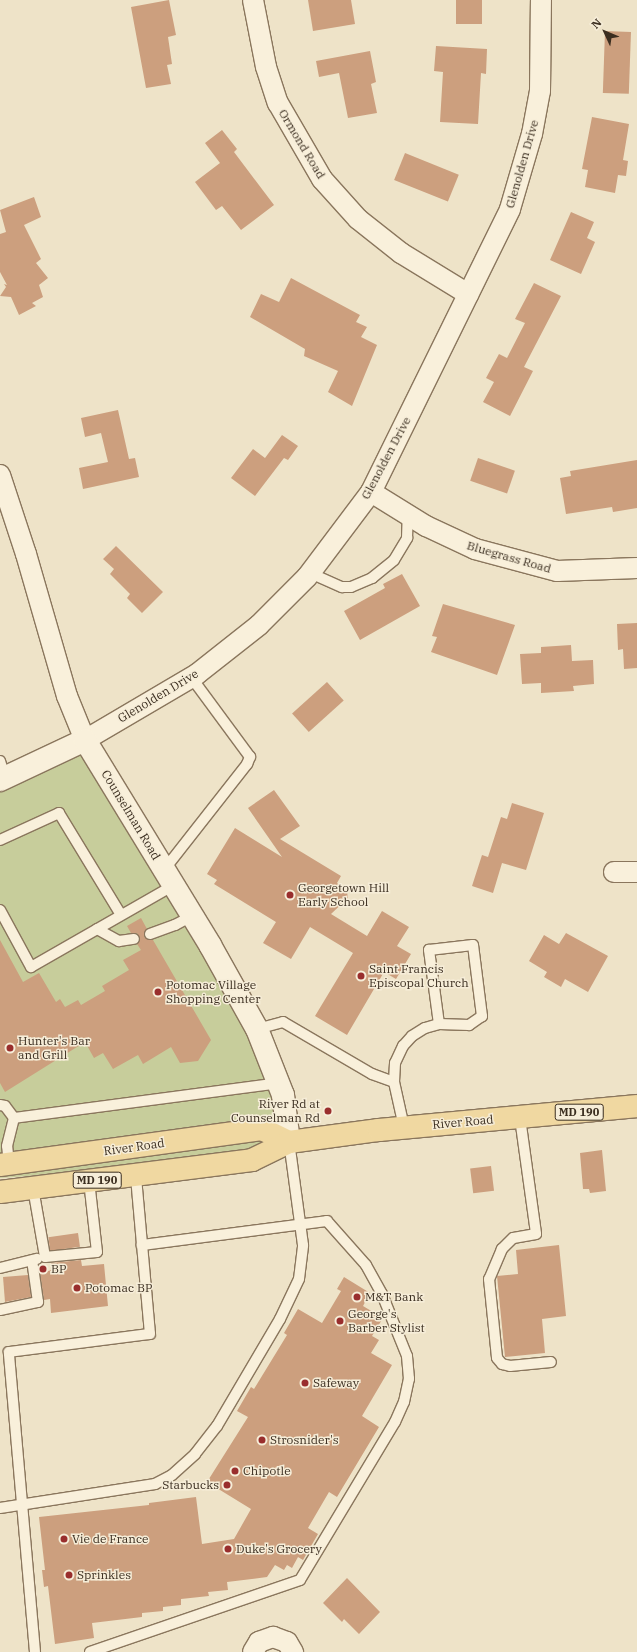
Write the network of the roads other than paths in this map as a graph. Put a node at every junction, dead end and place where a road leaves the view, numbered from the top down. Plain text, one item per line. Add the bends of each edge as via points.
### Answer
1 (253, 0) edge
2 (541, 0) edge
3 (468, 294) junction
4 (0, 475) edge
5 (371, 492) junction
6 (408, 515) junction
7 (637, 568) edge
8 (310, 573) junction
9 (191, 677) junction
10 (85, 740) junction
11 (2, 773) edge
12 (0, 840) edge
13 (614, 872) dead end
14 (637, 872) edge
15 (169, 878) junction
16 (0, 910) edge
17 (121, 915) junction
18 (192, 916) junction
19 (97, 929) junction
20 (150, 934) dead end
21 (134, 939) dead end
22 (439, 1024) junction
23 (257, 1029) junction
24 (394, 1082) junction
25 (279, 1083) junction
26 (0, 1105) edge
27 (637, 1106) edge
28 (14, 1118) junction
29 (520, 1118) junction
30 (404, 1127) junction
31 (289, 1142) junction
32 (5, 1165) edge
33 (136, 1176) junction
34 (90, 1181) junction
35 (33, 1188) junction
36 (0, 1192) edge
37 (300, 1226) junction
38 (142, 1245) junction
39 (45, 1257) junction
40 (32, 1260) junction
41 (0, 1268) edge
42 (0, 1310) edge
43 (552, 1362) dead end
44 (23, 1503) junction
45 (0, 1508) edge
46 (35, 1652) edge
47 (90, 1652) edge
48 (253, 1652) edge
49 (294, 1652) edge

1 - 3 street, Ormond Road via 266,67 278,103 322,179 358,219 394,248
2 - 3 street, Glenolden Drive via 540,91 532,134 510,209
3 - 5 street, Glenolden Drive
4 - 10 street, Counselman Road via 67,696
5 - 6 street, Bluegrass Road
5 - 8 street, Glenolden Drive
6 - 7 street, Bluegrass Road via 475,549 557,571
6 - 8 lane via 407,538 394,560 372,578 351,587 342,587
8 - 9 street, Glenolden Drive via 259,625
9 - 10 street, Glenolden Drive
9 - 15 lane via 250,757 248,764
10 - 11 street, Glenolden Drive
10 - 15 street, Counselman Road
12 - 17 lane via 59,813
13 - 14 street
15 - 17 lane
15 - 18 street, Counselman Road
16 - 19 lane via 31,967
17 - 19 lane
18 - 20 lane
18 - 23 street, Counselman Road
19 - 21 lane via 119,941
22 - 22 lane via 469,1025 482,1016 474,945 429,950
22 - 24 lane via 425,1028 402,1046 395,1063
23 - 24 lane via 283,1022 372,1074
23 - 25 street, Counselman Road
24 - 30 lane
25 - 28 lane
25 - 31 street, Counselman Road
26 - 28 lane via 5,1106
27 - 29 main road, River Road / MD 190
28 - 32 lane
29 - 30 main road, River Road / MD 190
29 - 43 lane via 536,1234 513,1238 502,1250 489,1279 497,1358 502,1364 510,1366
30 - 31 main road, River Road / MD 190
31 - 32 main road, River Road / MD 190 via 262,1129
31 - 33 main road, River Road / MD 190 via 252,1160
31 - 37 lane
33 - 34 main road, River Road / MD 190
33 - 38 lane
34 - 35 main road, River Road / MD 190
34 - 39 lane via 96,1252
35 - 36 main road, River Road / MD 190
35 - 39 lane
37 - 38 lane
37 - 44 lane via 303,1261 292,1296 217,1426 195,1454 172,1475 155,1484
37 - 47 lane via 327,1221 366,1265 382,1294 407,1356 409,1378 404,1402 395,1422 300,1580
38 - 44 lane via 150,1334 9,1352
39 - 40 lane
40 - 41 lane
40 - 42 lane via 38,1302
44 - 45 lane
44 - 46 lane
48 - 49 street via 259,1642 273,1637 287,1642

